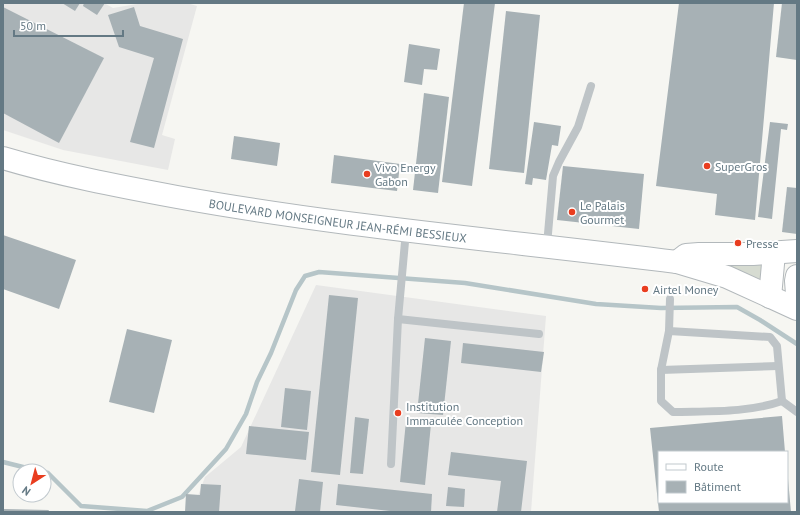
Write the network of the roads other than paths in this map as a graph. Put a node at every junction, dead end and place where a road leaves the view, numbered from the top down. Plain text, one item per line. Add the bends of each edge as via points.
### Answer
1 (591, 86) dead end
2 (3, 158) edge
3 (406, 231) junction
4 (547, 246) junction
5 (797, 251) edge
6 (774, 253) junction
7 (677, 262) junction
8 (797, 276) edge
9 (797, 294) edge
10 (770, 297) junction
11 (670, 299) dead end
12 (797, 309) edge
13 (398, 319) junction
14 (669, 331) junction
15 (539, 334) dead end
16 (778, 366) junction
17 (662, 370) junction
18 (782, 401) junction
19 (797, 412) edge
20 (391, 464) dead end

1 - 4 lane via 578,127 554,176
2 - 3 main road, BOULEVARD MONSEIGNEUR JEAN-RÉMI BESSIEUX via 72,177 214,204
3 - 4 main road, BOULEVARD MONSEIGNEUR JEAN-RÉMI BESSIEUX
3 - 13 lane
4 - 7 main road, BOULEVARD MONSEIGNEUR JEAN-RÉMI BESSIEUX
5 - 6 main road
6 - 7 main road via 686,255
6 - 10 main road
7 - 10 main road, BOULEVARD MONSEIGNEUR JEAN-RÉMI BESSIEUX via 721,275
8 - 9 main road
10 - 12 main road, BOULEVARD MONSEIGNEUR JEAN-RÉMI BESSIEUX
11 - 14 lane
13 - 15 lane
13 - 20 lane
14 - 16 lane via 770,337 777,346
14 - 17 lane
16 - 17 lane
16 - 18 lane
17 - 18 lane via 661,401 673,412 734,410
18 - 19 lane

